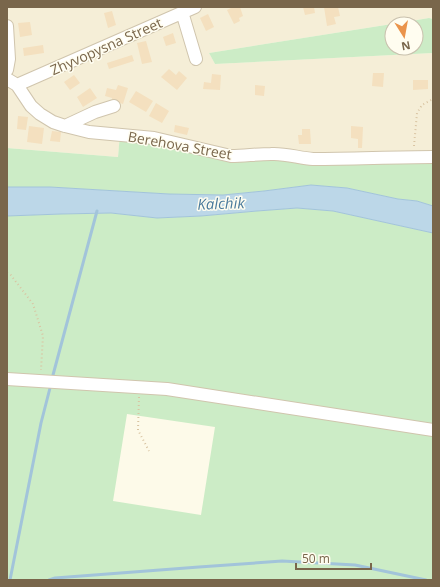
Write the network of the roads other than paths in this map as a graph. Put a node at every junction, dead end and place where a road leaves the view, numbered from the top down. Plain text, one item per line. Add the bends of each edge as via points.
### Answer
1 (195, 7) edge
2 (182, 12) junction
3 (7, 26) edge
4 (196, 59) dead end
5 (7, 70) edge
6 (12, 82) edge
7 (114, 106) dead end
8 (65, 126) junction
9 (433, 157) edge
10 (7, 379) edge
11 (433, 430) edge

1 - 2 street, Zhyvopysna Street
2 - 4 street
2 - 6 street, Zhyvopysna Street
3 - 5 street
6 - 8 street, Berehova Street via 40,114
7 - 8 street
8 - 9 street, Berehova Street via 89,132 154,138 231,156 281,154 324,159
10 - 11 street via 167,389

